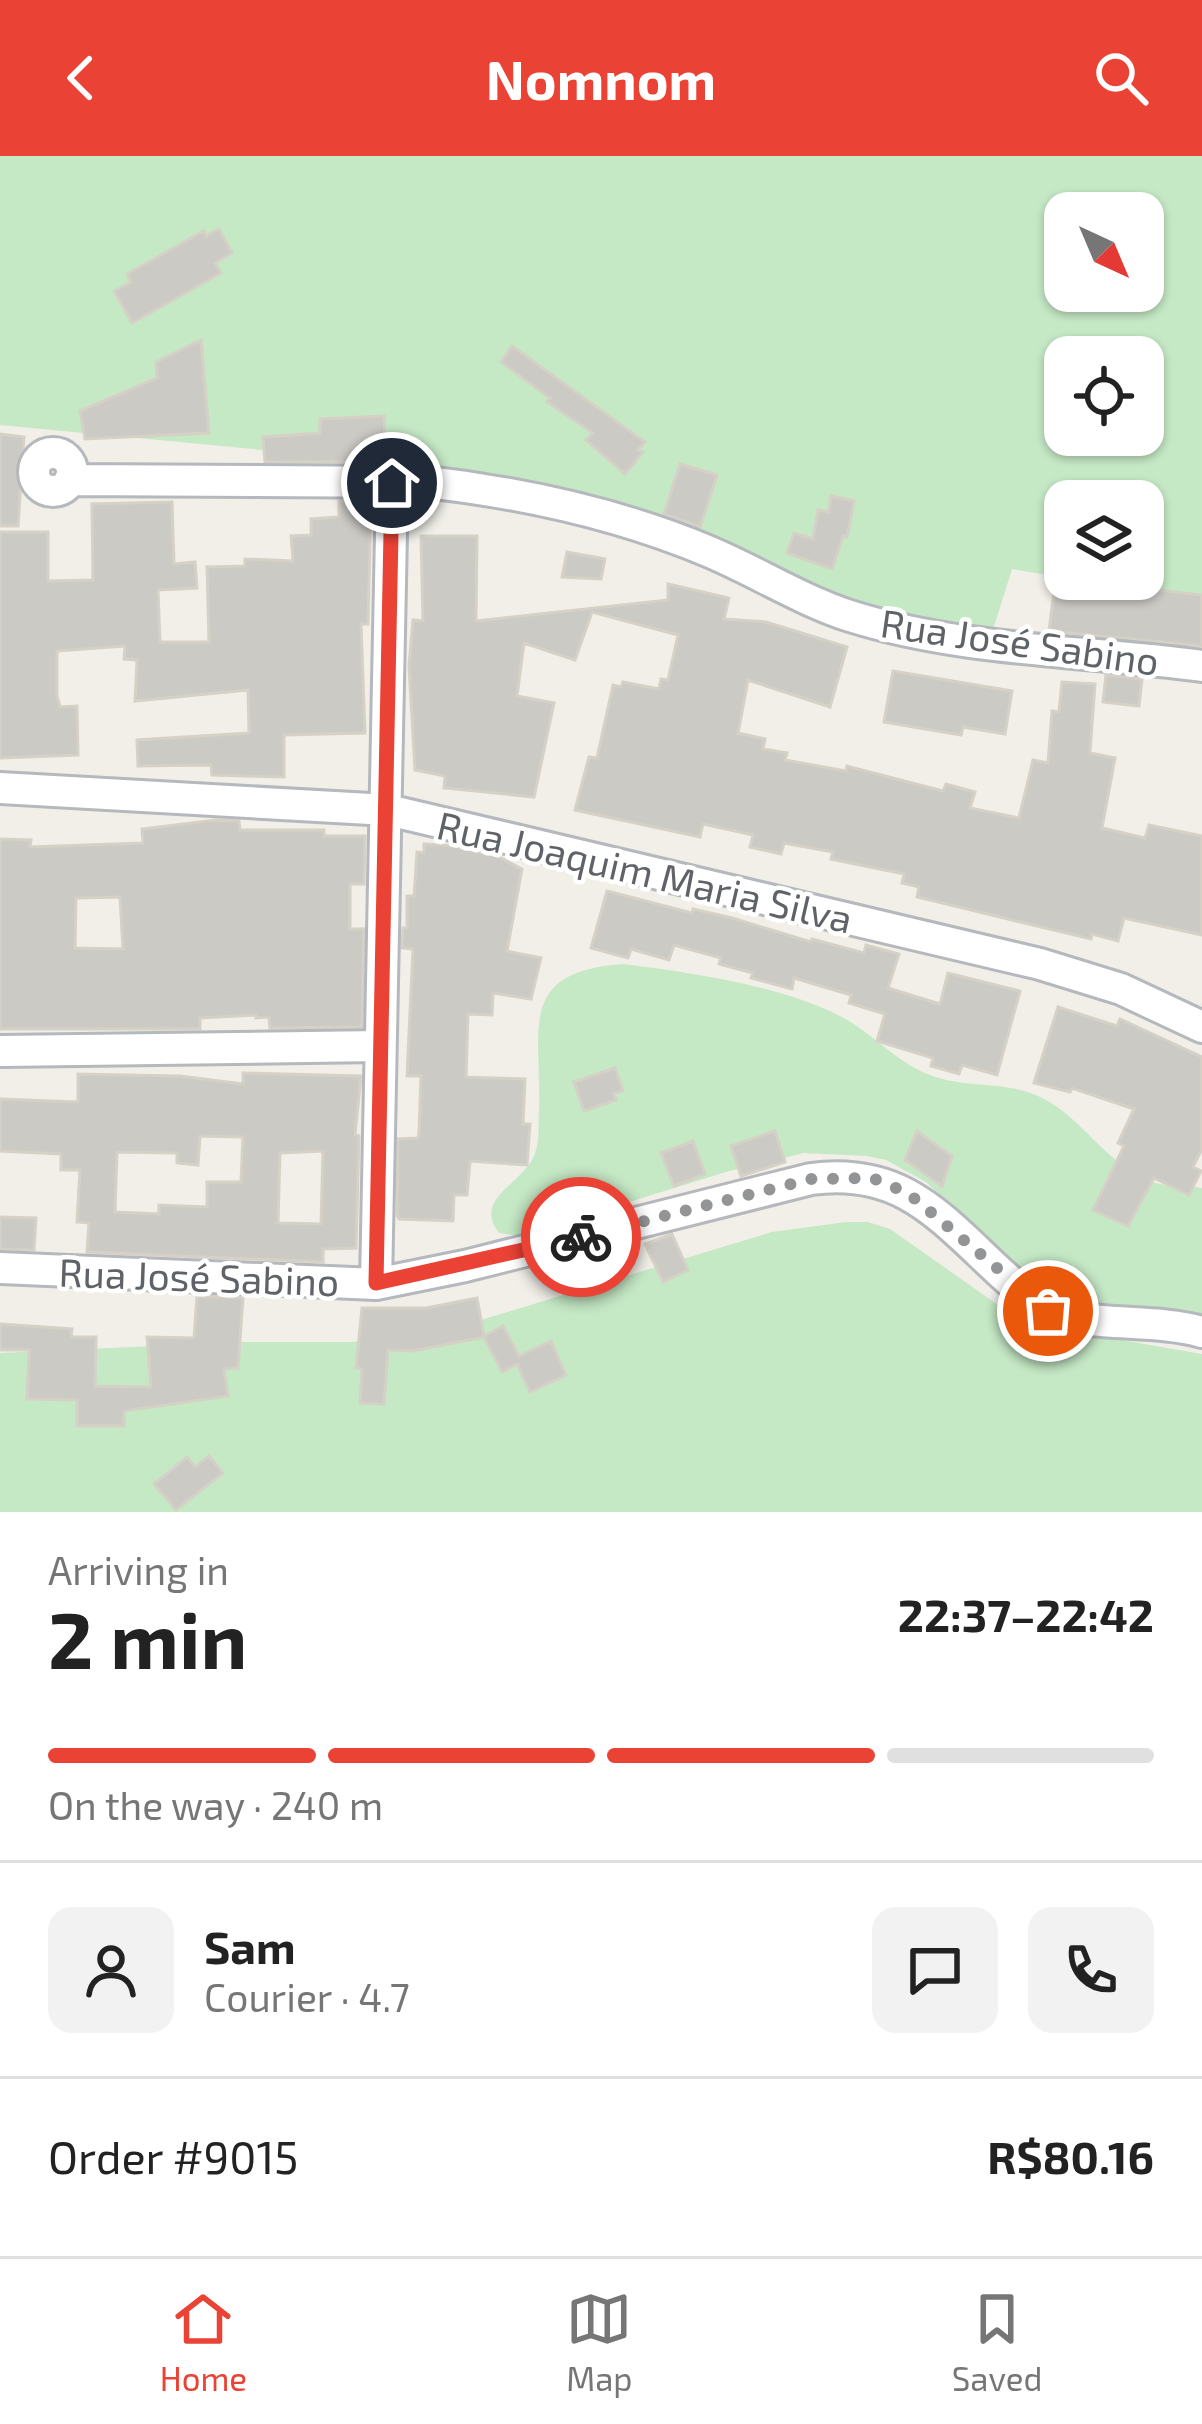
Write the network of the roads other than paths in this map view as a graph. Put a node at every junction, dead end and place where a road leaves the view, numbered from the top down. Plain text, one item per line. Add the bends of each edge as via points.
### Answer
1 (70, 480) dead end
2 (392, 483) junction
3 (1202, 666) edge
4 (0, 788) edge
5 (388, 810) junction
6 (1202, 1027) edge
7 (380, 1046) junction
8 (0, 1051) edge
9 (0, 1268) edge
10 (376, 1283) junction
11 (1202, 1332) edge

1 - 2 street, Rua José Sabino
2 - 3 street, Rua José Sabino via 464,487 615,519 850,616 919,633
2 - 5 street
4 - 5 street, Rua Joaquim Maria Silva
5 - 6 street, Rua Joaquim Maria Silva via 1040,964 1121,989
5 - 7 street
7 - 8 street
7 - 10 street
9 - 10 street, Rua José Sabino
10 - 11 street, Rua José Sabino via 811,1179 854,1176 908,1193 1048,1311

